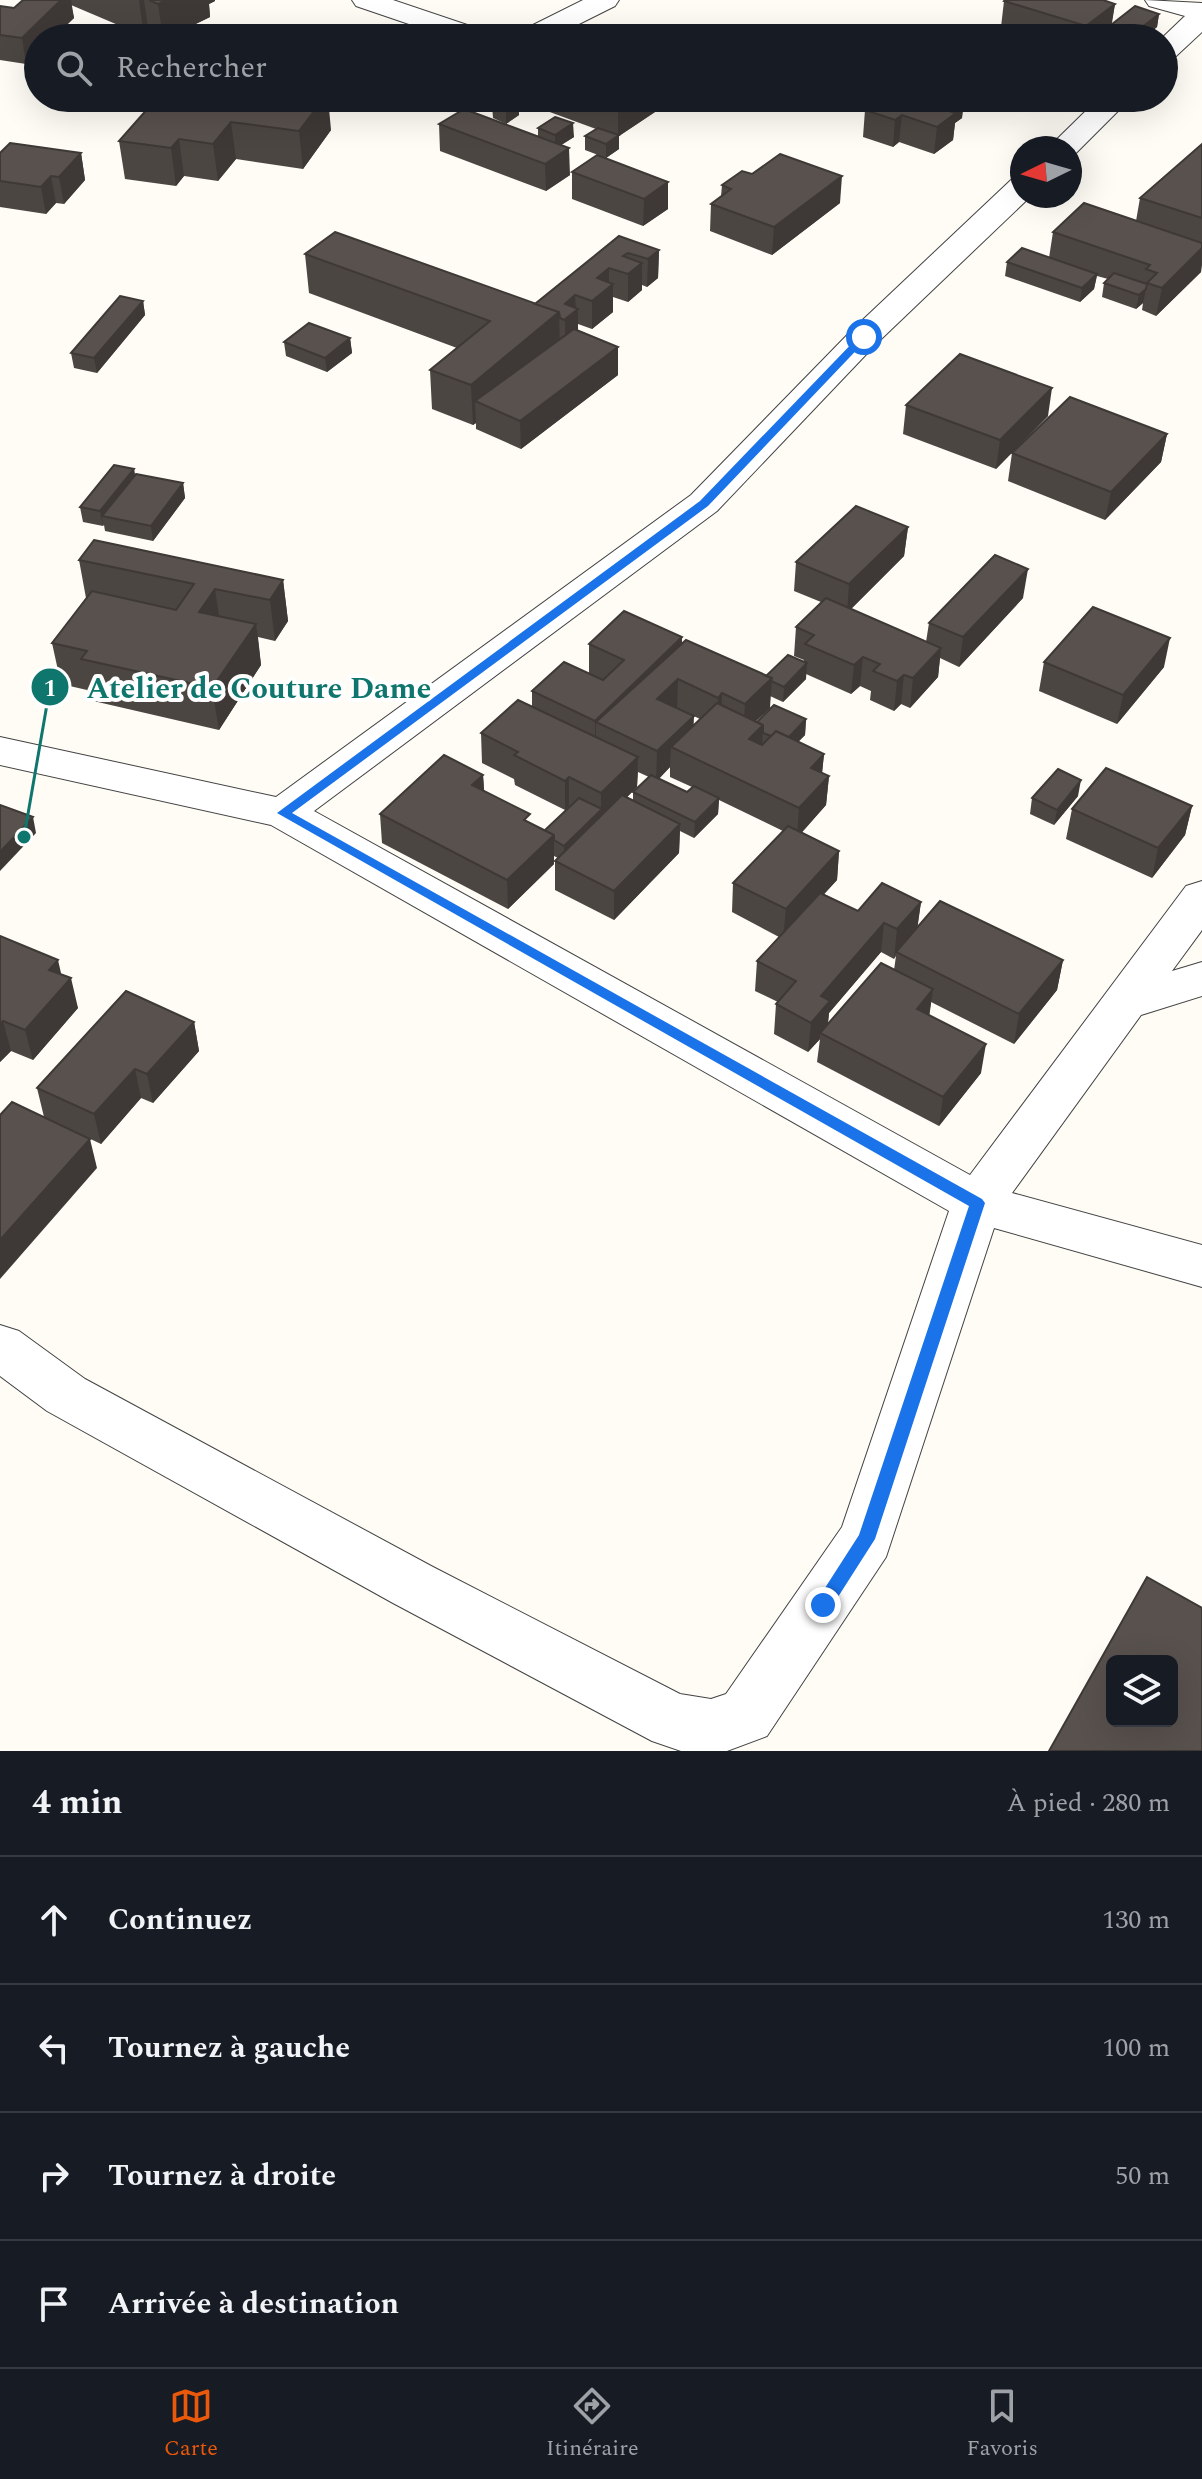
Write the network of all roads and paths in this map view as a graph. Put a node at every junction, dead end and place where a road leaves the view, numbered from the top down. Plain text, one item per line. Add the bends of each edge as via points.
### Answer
1 (366, 0) edge
2 (605, 0) edge
3 (1159, 0) edge
4 (1202, 14) edge
5 (437, 24) edge
6 (557, 24) edge
7 (1178, 38) edge
8 (1101, 112) edge
9 (1076, 136) edge
10 (1010, 198) edge
11 (0, 751) edge
12 (283, 813) junction
13 (1202, 897) edge
14 (1202, 979) edge
15 (1120, 1004) junction
16 (977, 1203) junction
17 (1202, 1266) edge
18 (0, 1347) edge

1 - 5 street
2 - 6 street
3 - 4 street
4 - 7 street
8 - 9 street
10 - 12 street via 864,337 704,503
11 - 12 street
12 - 16 street
13 - 15 street
14 - 15 street
15 - 16 street
16 - 17 street
16 - 18 street via 866,1539 746,1716 711,1728 673,1721 413,1585 66,1395

